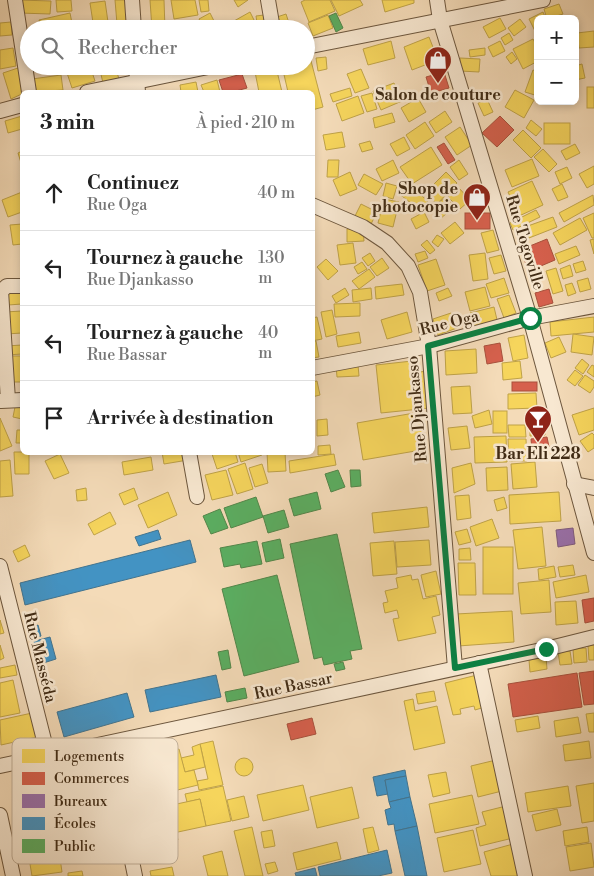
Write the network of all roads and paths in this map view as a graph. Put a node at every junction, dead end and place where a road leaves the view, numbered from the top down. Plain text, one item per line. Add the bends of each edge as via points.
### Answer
1 (15, 0) edge
2 (132, 0) edge
3 (268, 0) edge
4 (437, 0) edge
5 (544, 0) edge
6 (133, 20) edge
7 (271, 20) edge
8 (440, 20) junction
9 (20, 33) edge
10 (315, 44) edge
11 (26, 75) edge
12 (137, 75) edge
13 (182, 75) edge
14 (138, 88) edge
15 (29, 90) edge
16 (112, 90) edge
17 (20, 106) edge
18 (0, 111) edge
19 (315, 205) edge
20 (20, 286) edge
21 (594, 306) edge
22 (530, 318) junction
23 (428, 346) junction
24 (315, 367) edge
25 (10, 401) edge
26 (190, 455) edge
27 (574, 484) junction
28 (594, 488) edge
29 (197, 498) dead end
30 (594, 553) edge
31 (0, 566) edge
32 (594, 637) edge
33 (479, 663) junction
34 (455, 668) junction
35 (43, 738) edge
36 (131, 738) edge
37 (0, 815) edge
38 (13, 876) edge
39 (525, 876) edge

1 - 9 street
2 - 6 street
3 - 7 street
4 - 8 street, Rue Togoville
5 - 8 street
8 - 10 street
8 - 22 street, Rue Togoville
11 - 15 street
12 - 14 street
13 - 14 street
14 - 16 street
17 - 18 street
19 - 23 street, Rue Djankasso via 363,227 386,243 408,266 420,292
20 - 25 street via 7,286 0,291
21 - 22 street, Rue Oga
22 - 23 street, Rue Oga
22 - 27 street, Rue Togoville
23 - 24 street, Rue Oga
23 - 34 street, Rue Djankasso
26 - 29 street
27 - 28 street
27 - 30 street, Rue Togoville
31 - 35 street, Rue Masséda
32 - 33 street, Rue Bassar
33 - 34 street, Rue Bassar
33 - 39 street
34 - 36 street, Rue Bassar
37 - 38 street

